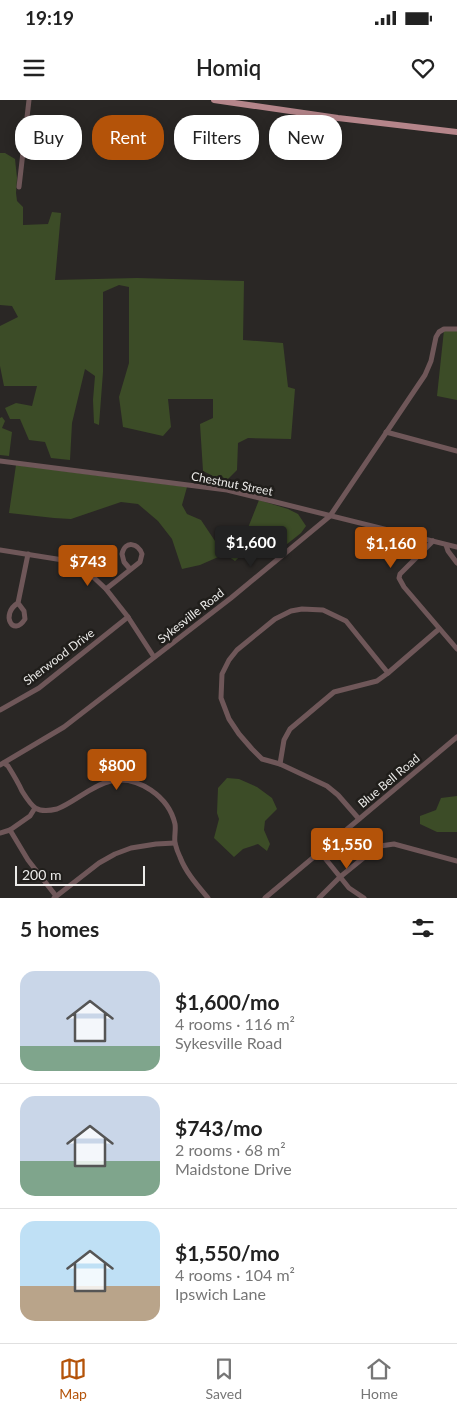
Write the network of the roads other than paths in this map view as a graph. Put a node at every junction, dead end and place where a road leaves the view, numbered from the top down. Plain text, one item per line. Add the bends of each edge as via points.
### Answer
1 (29, 100) edge
2 (214, 100) edge
3 (457, 132) edge
4 (19, 187) dead end
5 (457, 329) edge
6 (386, 432) junction
7 (457, 451) edge
8 (0, 461) edge
9 (330, 516) junction
10 (433, 541) junction
11 (446, 544) junction
12 (457, 547) edge
13 (0, 550) edge
14 (28, 554) junction
15 (457, 563) edge
16 (130, 569) junction
17 (106, 590) junction
18 (18, 604) junction
19 (128, 617) junction
20 (438, 629) junction
21 (457, 650) edge
22 (154, 657) junction
23 (388, 673) junction
24 (0, 710) edge
25 (457, 737) edge
26 (2, 764) edge
27 (280, 764) junction
28 (35, 808) junction
29 (359, 819) junction
30 (10, 830) junction
31 (0, 833) edge
32 (175, 843) junction
33 (320, 852) junction
34 (457, 861) edge
35 (340, 877) junction
36 (55, 897) edge
37 (208, 898) edge
38 (265, 898) edge
39 (319, 898) edge
40 (364, 898) edge

1 - 4 street
2 - 3 main road
5 - 6 street, Sykesville Road via 444,330 436,336 425,375
6 - 7 street
6 - 9 street, Sykesville Road
8 - 9 street, Chestnut Street via 217,489
9 - 10 street, Chestnut Street
9 - 22 street, Sykesville Road
10 - 11 street, Chestnut Street
10 - 20 street via 399,578
11 - 12 street, Chestnut Street
11 - 15 street
13 - 14 street
14 - 17 street via 63,560 89,573
14 - 18 street
16 - 16 street via 140,562 142,554 134,545 125,547 122,554
16 - 17 street
17 - 19 street
18 - 18 street via 10,606 4,613 5,622 13,627 25,619
19 - 22 street
19 - 24 street, Sherwood Drive via 38,688
20 - 21 street
20 - 23 street
22 - 26 street, Sykesville Road via 64,727
23 - 27 street via 377,681 334,692 290,729 284,740
23 - 27 street via 346,622 323,610 291,611 275,619 237,650 222,674 221,698 239,734 262,759
25 - 29 street, Blue Bell Road
26 - 28 street via 8,766
27 - 29 street via 327,786
28 - 30 street via 30,816
28 - 32 street via 57,809 101,785 112,781 128,782 147,787 164,802 175,824
29 - 33 street, Blue Bell Road
30 - 31 street
30 - 36 street
32 - 36 street via 131,848 115,854 98,863
32 - 37 street via 185,868
33 - 35 street
33 - 38 street, Blue Bell Road
34 - 35 street via 394,844 384,845
35 - 39 street
35 - 40 street

